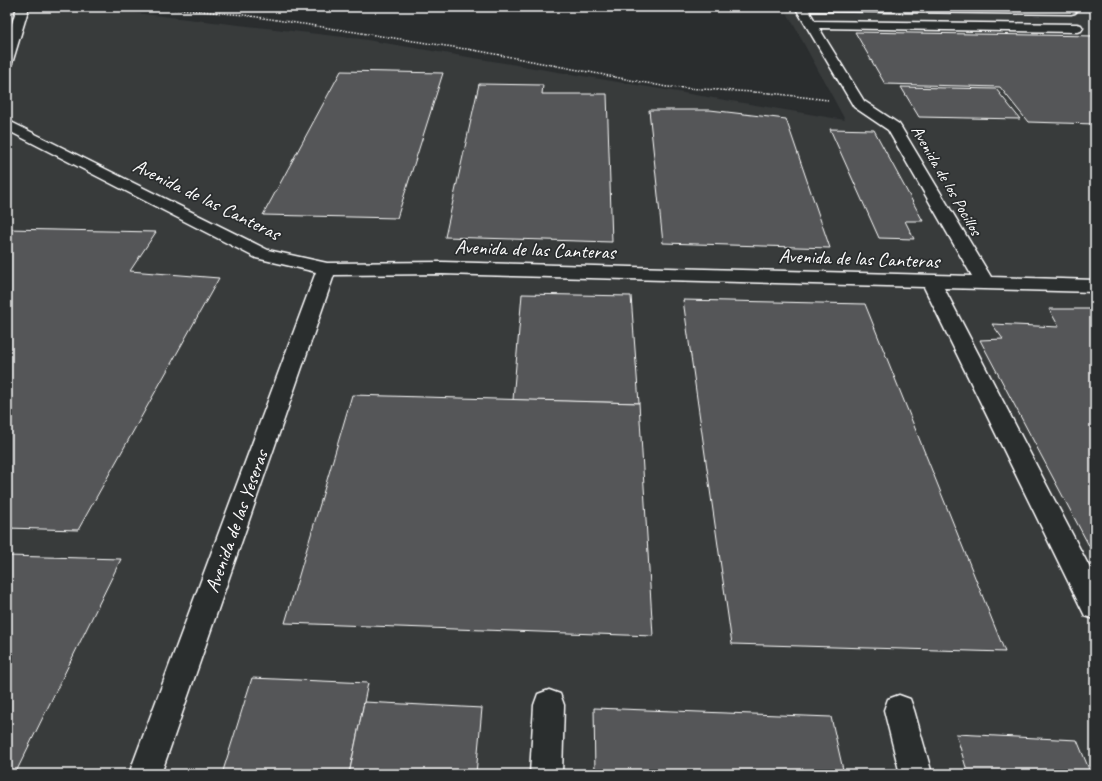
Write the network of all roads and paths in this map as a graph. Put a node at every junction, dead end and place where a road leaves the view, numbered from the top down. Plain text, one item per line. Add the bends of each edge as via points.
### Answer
1 (23, 7) edge
2 (156, 7) edge
3 (801, 7) edge
4 (1071, 11) dead end
5 (811, 24) junction
6 (1077, 28) dead end
7 (7, 60) edge
8 (859, 104) junction
9 (7, 124) edge
10 (327, 269) junction
11 (931, 282) junction
12 (985, 284) junction
13 (1095, 286) edge
14 (1095, 606) edge
15 (549, 705) dead end
16 (899, 710) dead end
17 (145, 774) edge
18 (546, 774) edge
19 (916, 774) edge

1 - 7 street
2 - 8 path via 244,15 480,51 667,87 770,93
3 - 4 street
3 - 5 street, Avenida de los Pocillos
5 - 6 street
5 - 8 street, Avenida de los Pocillos
8 - 12 street, Avenida de los Pocillos via 894,127
9 - 10 street, Avenida de las Canteras via 262,254
10 - 11 street, Avenida de las Canteras via 442,268
10 - 17 street, Avenida de las Yeseras
11 - 12 street, Avenida de las Canteras
11 - 14 street
12 - 13 street, Avenida de las Canteras
15 - 18 street
16 - 19 street

